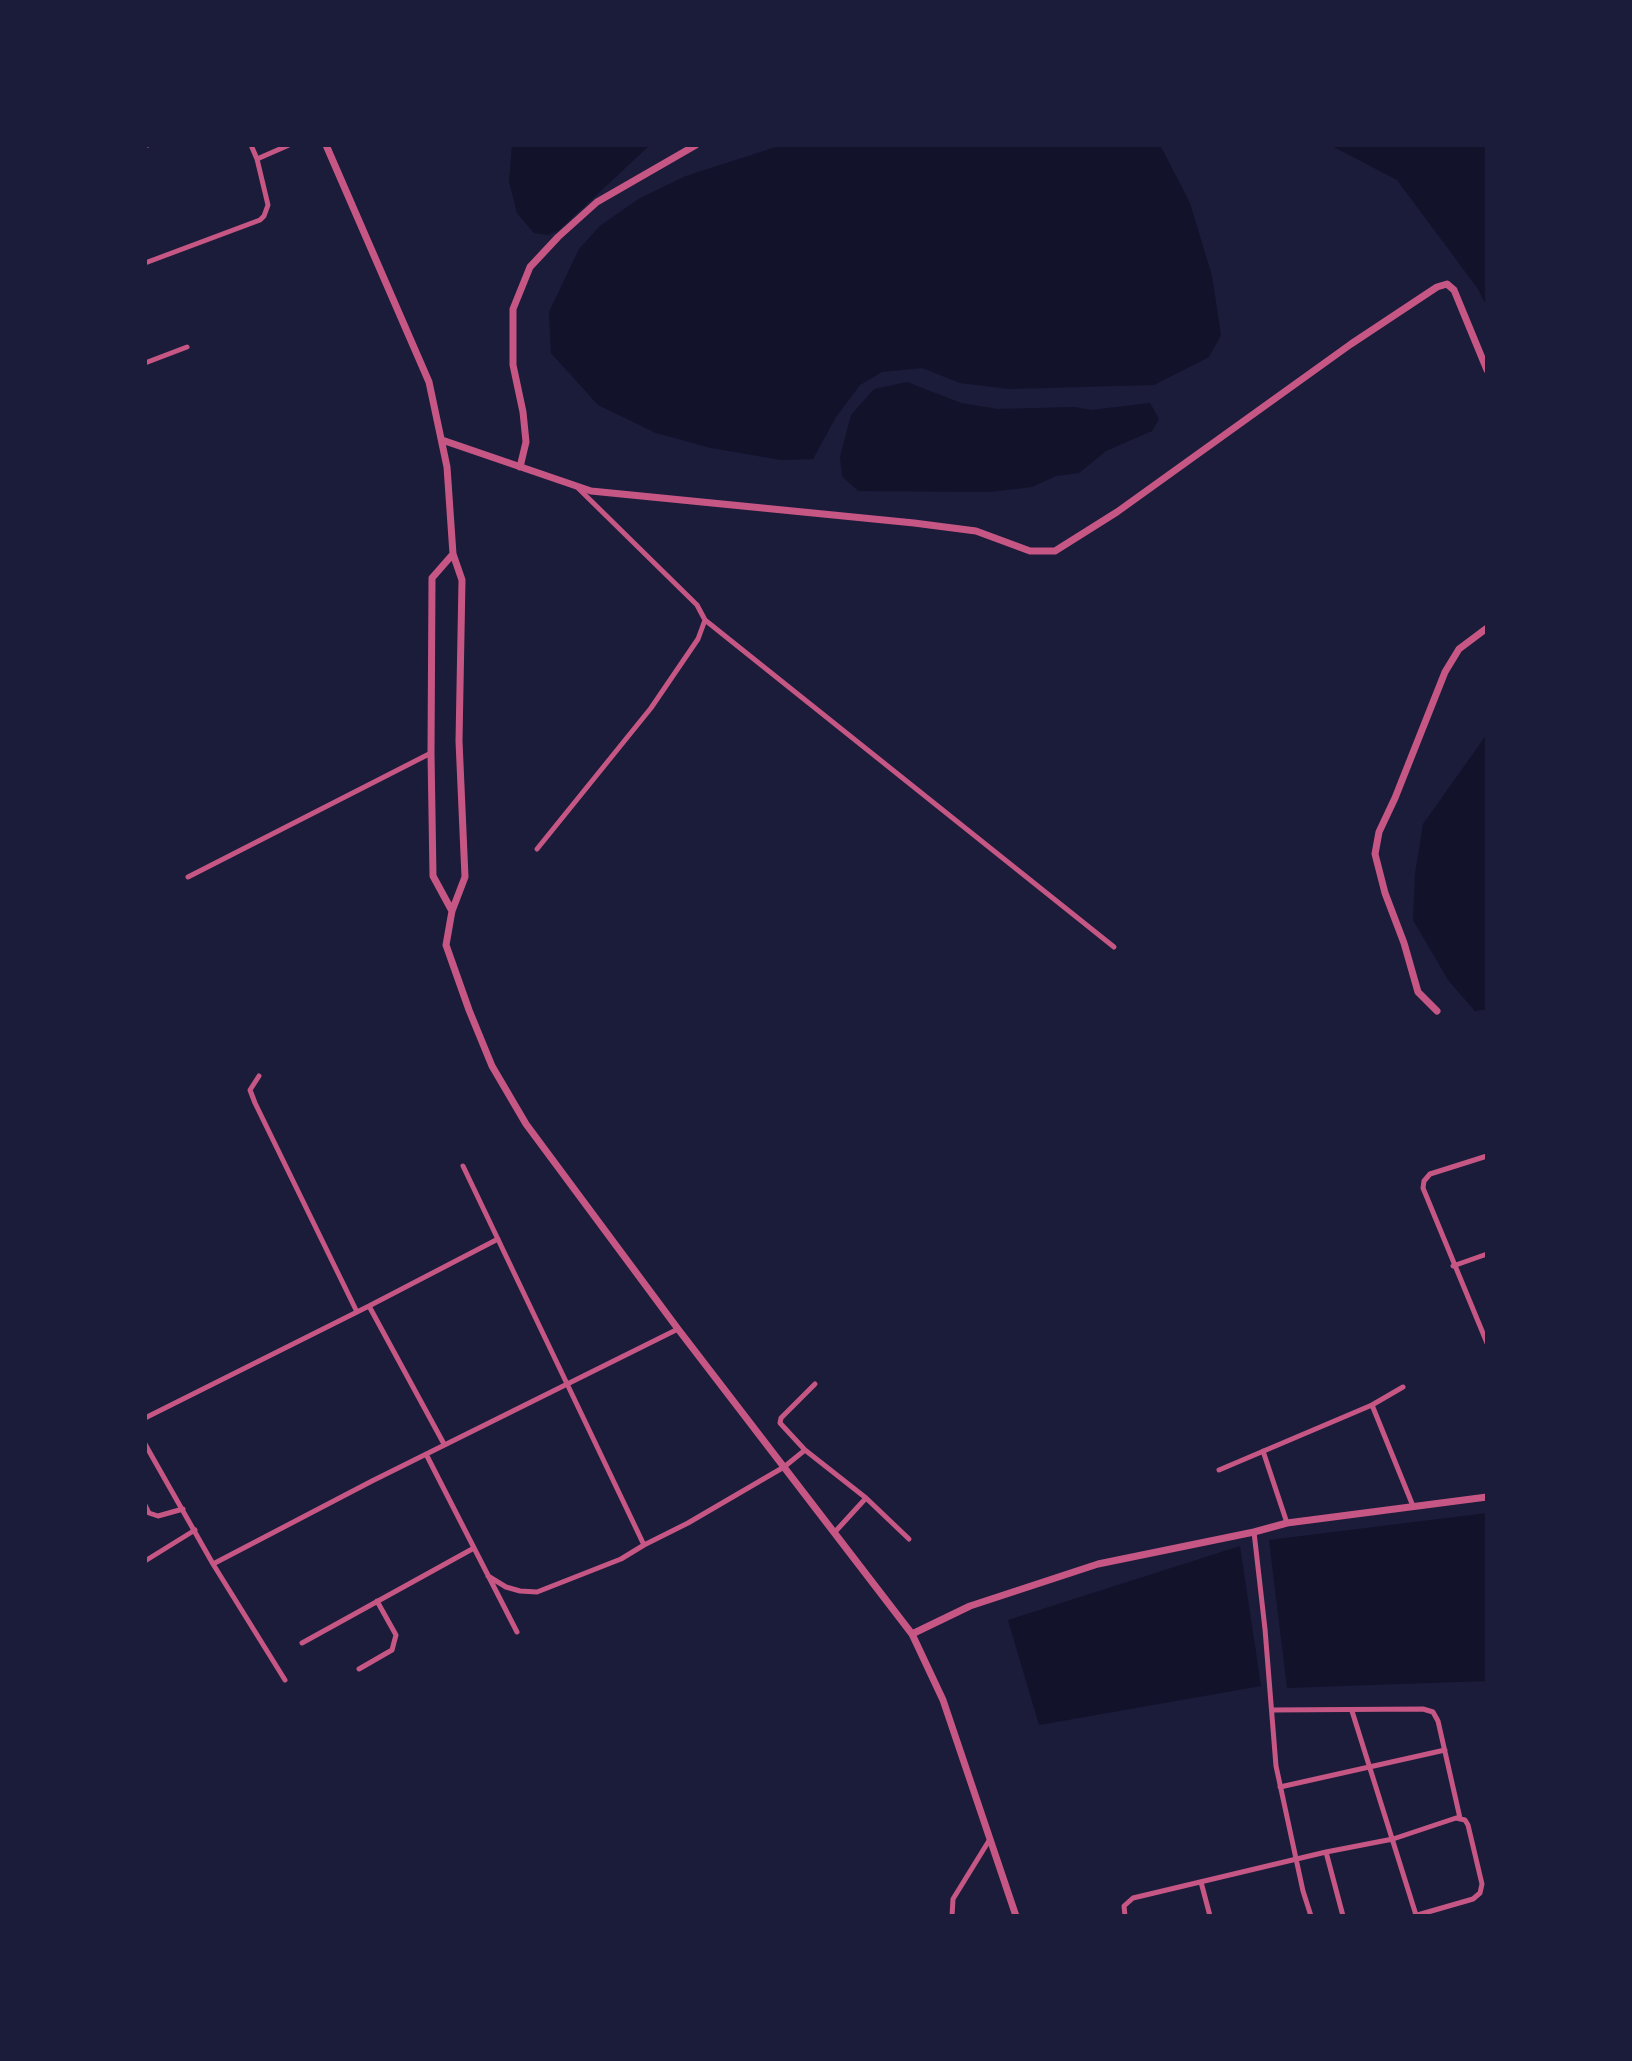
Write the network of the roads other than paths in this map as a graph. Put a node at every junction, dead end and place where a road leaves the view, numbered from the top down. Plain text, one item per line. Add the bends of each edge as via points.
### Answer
1 (251, 145) edge
2 (289, 145) edge
3 (326, 145) edge
4 (696, 145) edge
5 (257, 159) junction
6 (145, 264) edge
7 (187, 347) dead end
8 (145, 363) edge
9 (1487, 370) edge
10 (442, 440) junction
11 (520, 467) junction
12 (577, 487) junction
13 (453, 554) junction
14 (705, 620) junction
15 (1487, 628) edge
16 (431, 753) junction
17 (537, 849) dead end
18 (188, 877) dead end
19 (452, 911) junction
20 (1114, 947) dead end
21 (1437, 1011) dead end
22 (259, 1076) dead end
23 (1487, 1156) edge
24 (463, 1167) dead end
25 (498, 1239) junction
26 (1487, 1254) edge
27 (1453, 1266) junction
28 (369, 1306) junction
29 (357, 1312) junction
30 (678, 1329) junction
31 (1487, 1343) edge
32 (567, 1383) junction
33 (815, 1384) dead end
34 (1403, 1387) dead end
35 (1372, 1405) junction
36 (145, 1418) edge
37 (145, 1444) edge
38 (444, 1444) junction
39 (805, 1450) junction
40 (1263, 1451) junction
41 (426, 1454) junction
42 (784, 1467) junction
43 (1219, 1470) dead end
44 (1487, 1497) edge
45 (866, 1498) junction
46 (145, 1505) edge
47 (1413, 1506) junction
48 (183, 1509) junction
49 (1287, 1523) junction
50 (194, 1530) junction
51 (1254, 1532) junction
52 (834, 1533) junction
53 (909, 1539) dead end
54 (645, 1545) junction
55 (474, 1548) junction
56 (145, 1561) edge
57 (213, 1564) junction
58 (488, 1576) junction
59 (377, 1601) junction
60 (517, 1632) dead end
61 (912, 1634) junction
62 (302, 1643) dead end
63 (359, 1669) dead end
64 (285, 1680) dead end
65 (1273, 1710) junction
66 (1352, 1711) junction
67 (1445, 1750) junction
68 (1370, 1767) junction
69 (1280, 1787) junction
70 (1460, 1818) junction
71 (990, 1838) junction
72 (1393, 1839) junction
73 (1326, 1852) junction
74 (1296, 1860) junction
75 (1201, 1882) junction
76 (1415, 1915) edge
77 (952, 1916) edge
78 (1016, 1916) edge
79 (1125, 1916) edge
80 (1210, 1916) edge
81 (1311, 1916) edge
82 (1343, 1916) edge

1 - 5 lane
2 - 5 lane
3 - 10 street via 429,382
4 - 11 street via 597,202 530,267 513,309 513,365 526,442
5 - 6 lane via 268,205 260,220
7 - 8 lane
9 - 12 street via 1454,290 1447,284 1437,287 1055,551 1030,551 976,531
10 - 11 street
10 - 13 street
11 - 12 street
12 - 14 lane via 696,605
13 - 16 street via 432,578
13 - 19 street via 462,580 459,741 465,877
14 - 17 lane via 698,639 651,709
14 - 20 lane
15 - 21 street via 1459,649 1445,672 1379,832 1375,854 1418,992
16 - 18 lane
16 - 19 street via 433,876
19 - 30 street via 446,945 492,1066 526,1124
22 - 29 lane via 250,1090 255,1103
23 - 27 lane via 1433,1173 1424,1181 1424,1192
24 - 25 lane
25 - 28 lane
25 - 32 lane
26 - 27 lane
27 - 31 lane
28 - 29 lane
28 - 38 lane
29 - 36 lane
30 - 32 lane
30 - 42 street
32 - 38 lane
32 - 54 lane
33 - 39 lane via 780,1423
34 - 35 lane
35 - 40 lane
35 - 47 lane
37 - 48 lane
38 - 41 lane
39 - 42 lane
39 - 45 lane
40 - 43 lane
40 - 49 lane
41 - 55 lane
41 - 57 lane
42 - 52 street
42 - 54 lane
44 - 47 street
45 - 52 lane
45 - 53 lane
46 - 48 lane via 149,1513 158,1516
47 - 49 street
48 - 50 lane
49 - 51 street
50 - 56 lane
50 - 57 lane
51 - 61 street via 1098,1564 970,1606
51 - 65 lane
52 - 61 street
54 - 58 lane via 537,1592 506,1587
55 - 58 lane
55 - 59 lane
57 - 64 lane
58 - 60 lane
59 - 62 lane
59 - 63 lane via 396,1635 392,1650
61 - 71 street via 943,1700
65 - 66 lane
65 - 69 lane
66 - 67 lane via 1428,1710 1438,1720
66 - 68 lane
67 - 68 lane
67 - 70 lane
68 - 69 lane
68 - 72 lane
69 - 74 lane
70 - 72 lane
70 - 76 lane via 1468,1825 1482,1889 1473,1899
71 - 77 lane via 953,1899
71 - 78 street
72 - 73 lane
72 - 76 lane
73 - 74 lane
73 - 82 lane
74 - 75 lane
74 - 81 lane
75 - 79 lane via 1129,1900
75 - 80 lane

